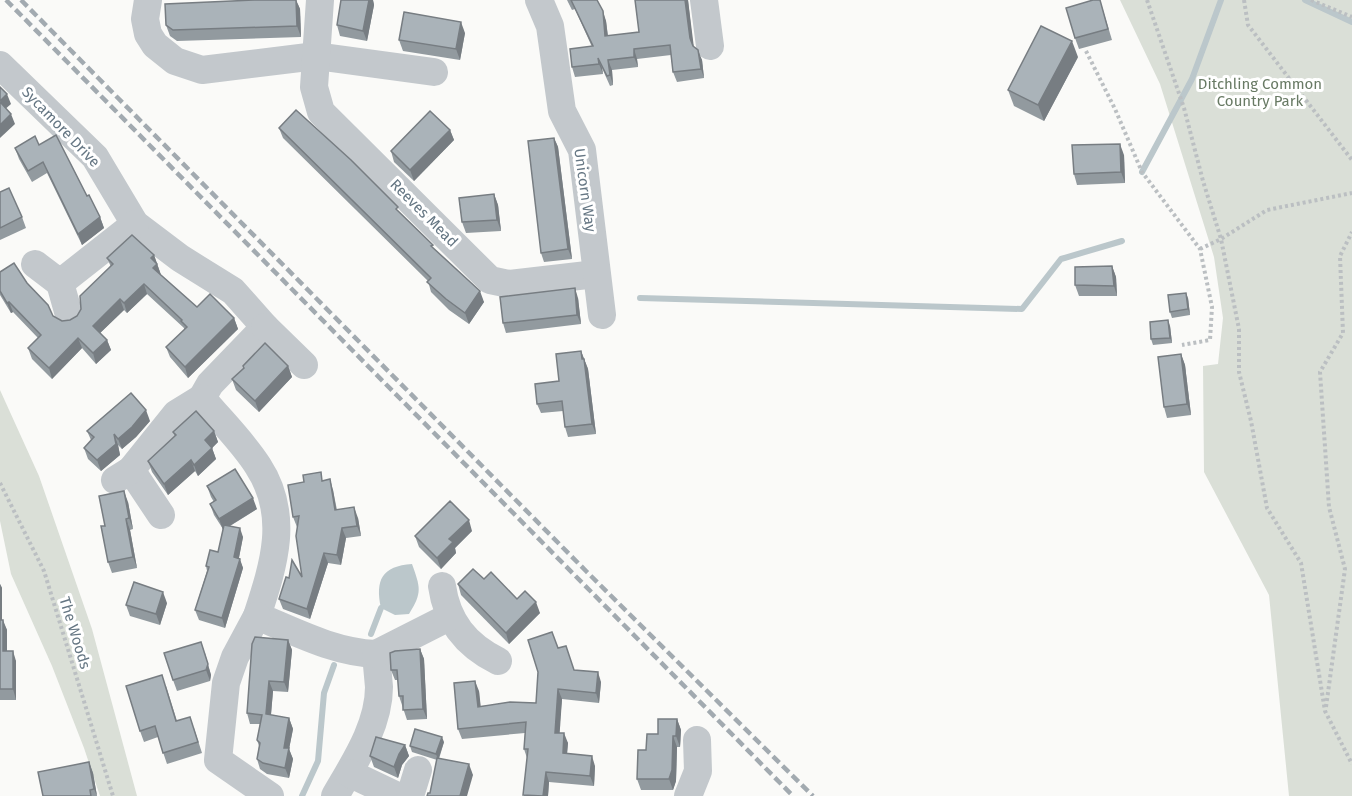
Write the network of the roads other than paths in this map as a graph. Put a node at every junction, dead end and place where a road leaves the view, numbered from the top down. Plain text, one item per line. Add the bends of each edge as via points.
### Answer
1 (148, 0) edge
2 (320, 0) edge
3 (538, 0) edge
4 (704, 0) edge
5 (710, 46) dead end
6 (316, 56) junction
7 (0, 65) edge
8 (434, 72) dead end
9 (135, 224) junction
10 (35, 264) dead end
11 (596, 274) junction
12 (60, 283) junction
13 (69, 315) dead end
14 (602, 315) dead end
15 (265, 327) junction
16 (304, 365) dead end
17 (202, 398) junction
18 (161, 515) dead end
19 (442, 586) dead end
20 (257, 616) junction
21 (449, 617) junction
22 (376, 654) junction
23 (498, 661) dead end
24 (697, 740) dead end
25 (342, 785) edge
26 (270, 796) edge
27 (397, 796) edge
28 (688, 796) edge

1 - 6 street via 145,20 155,45 175,61 202,70
2 - 6 street, Reeves Mead
3 - 11 street, Unicorn Way via 550,26 562,111 582,150
4 - 5 street
6 - 8 street
6 - 11 street, Reeves Mead via 315,87 321,112 490,280 509,284
7 - 9 street, Sycamore Drive via 96,158
9 - 12 street
9 - 15 street, Sycamore Drive via 233,291
10 - 12 street
11 - 14 street, Unicorn Way
12 - 13 street
15 - 16 street, Sycamore Drive
15 - 17 street via 210,384
17 - 18 street via 176,414 123,475
17 - 20 street via 257,464 276,505 278,534
19 - 21 street
20 - 22 street via 333,648
20 - 26 street via 226,683 218,760
21 - 22 street
21 - 23 street via 476,649
22 - 25 street via 379,689 374,716 362,751
24 - 28 street via 698,771
25 - 27 street

